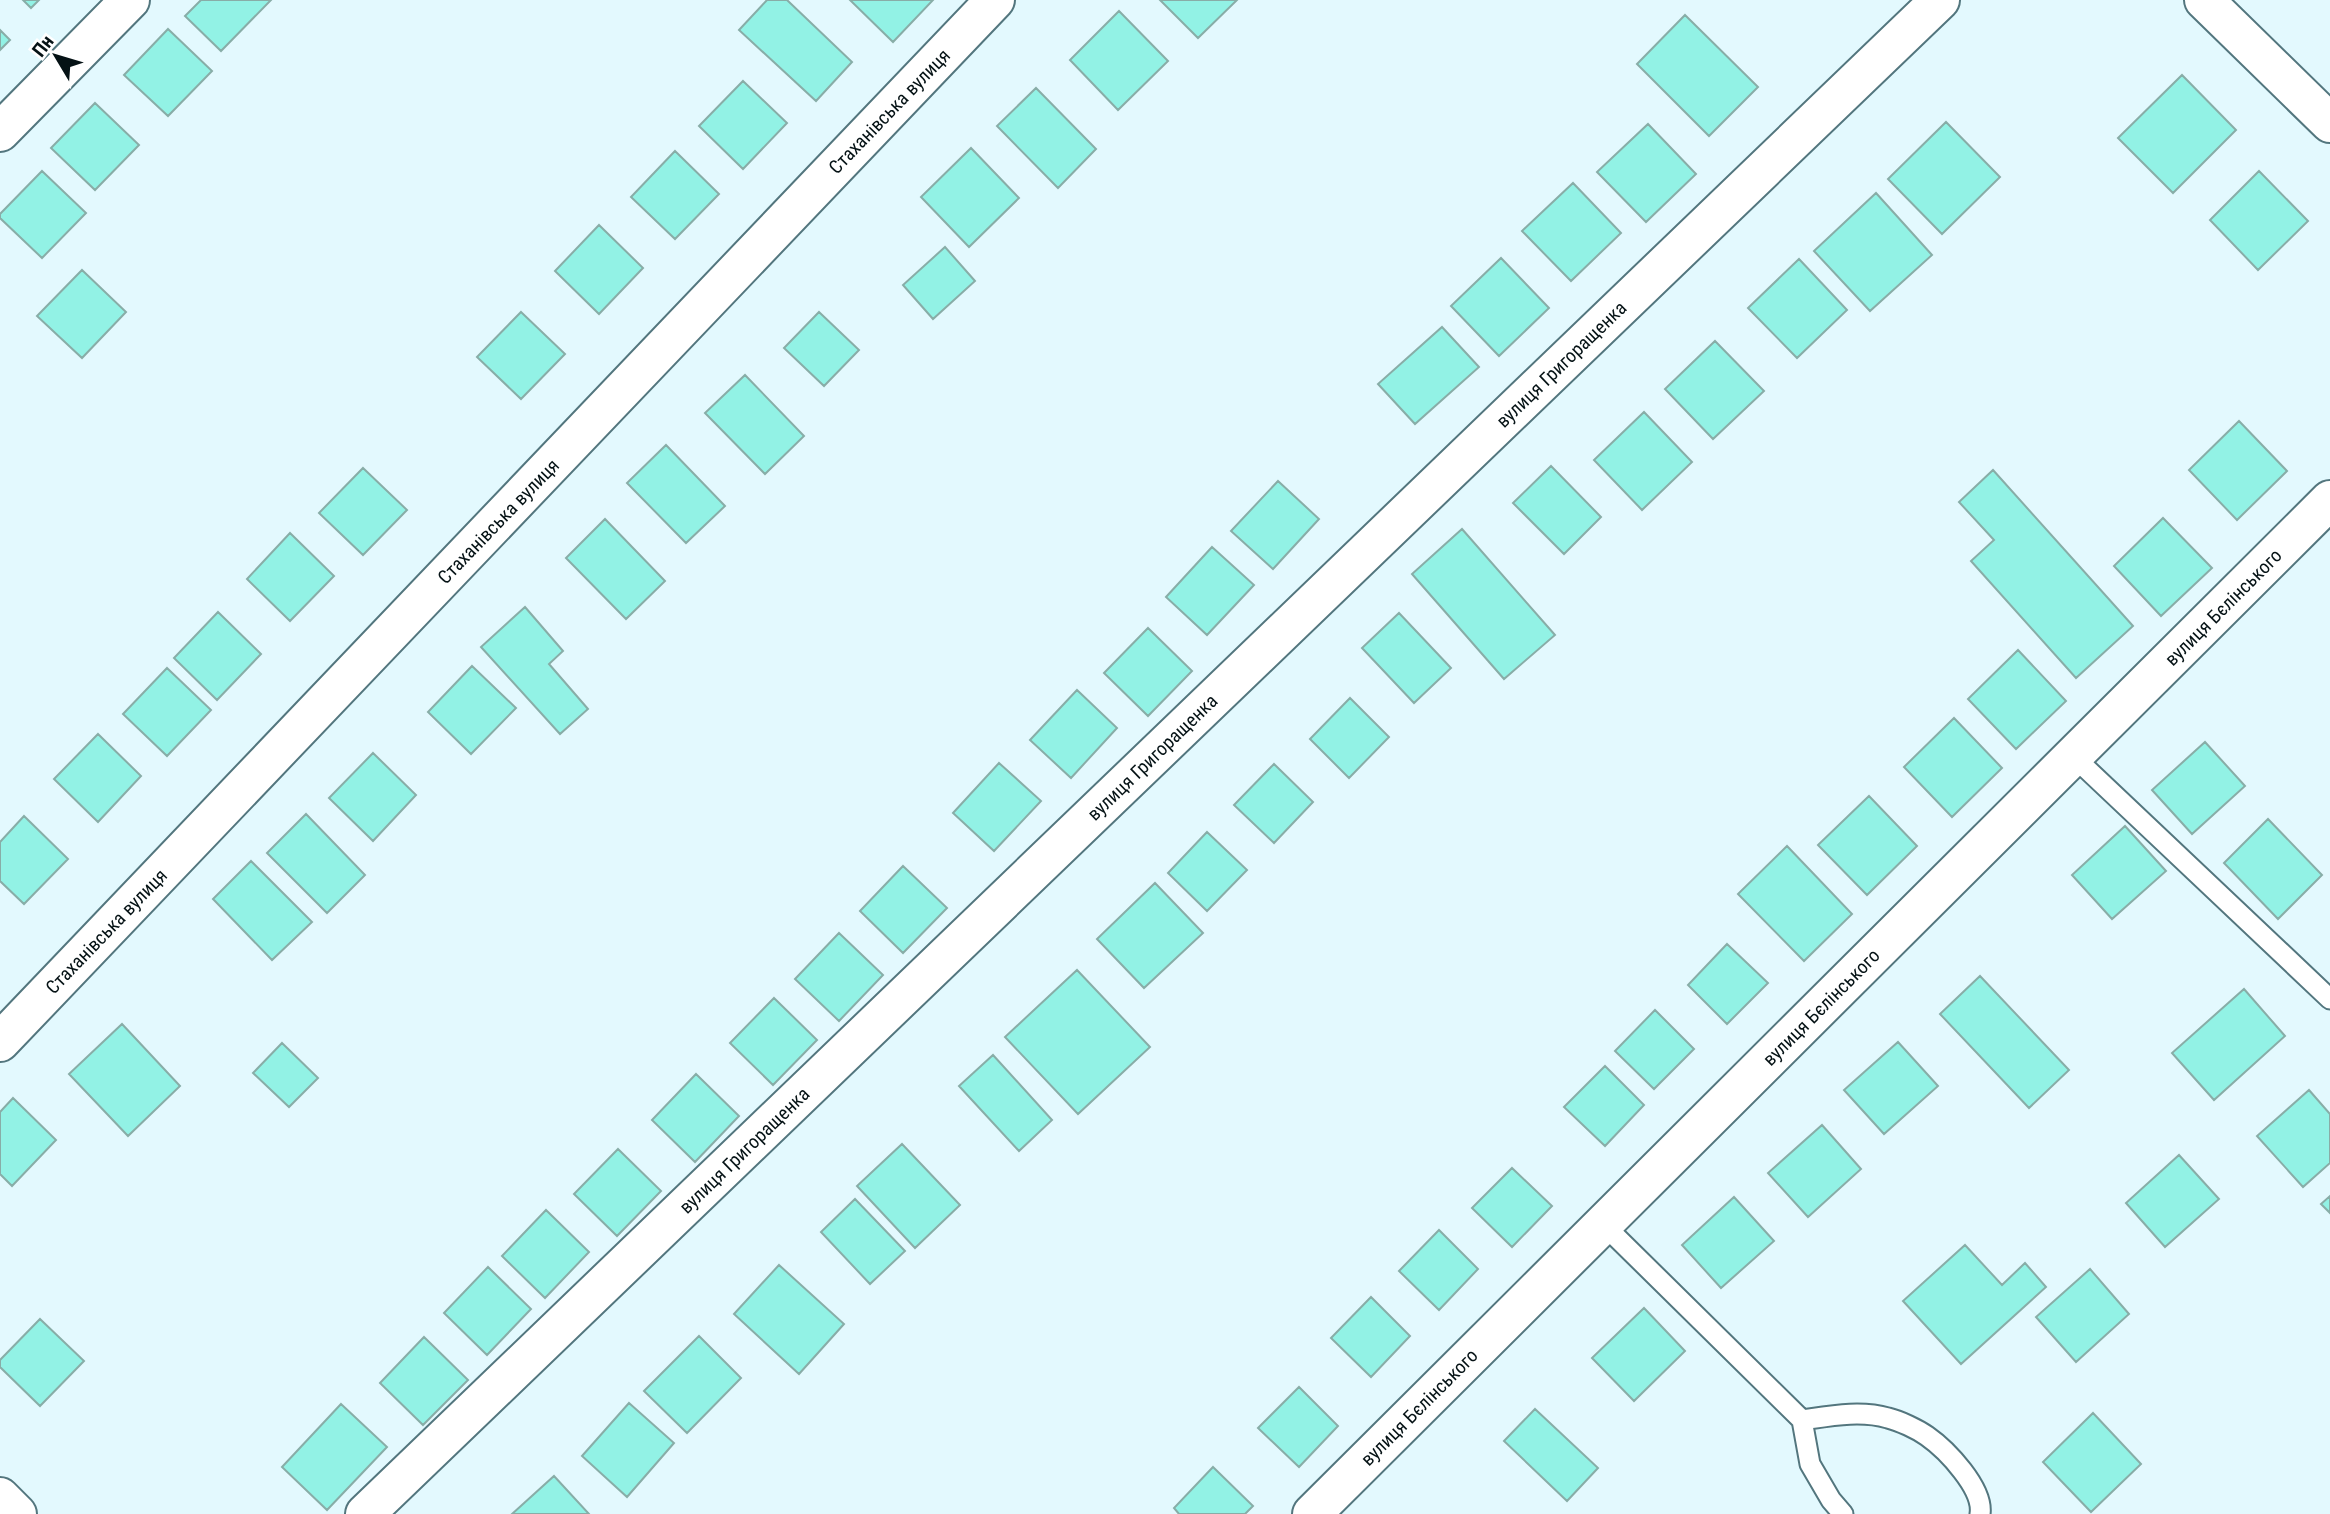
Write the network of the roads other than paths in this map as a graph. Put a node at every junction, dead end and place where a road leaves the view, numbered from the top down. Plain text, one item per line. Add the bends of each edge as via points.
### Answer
1 (130, 0) edge
2 (995, 0) edge
3 (1940, 0) edge
4 (2204, 0) edge
5 (2330, 123) edge
6 (0, 132) edge
7 (2330, 500) edge
8 (2073, 756) junction
9 (2330, 999) edge
10 (0, 1042) edge
11 (1603, 1224) junction
12 (1802, 1420) junction
13 (0, 1497) edge
14 (17, 1514) edge
15 (365, 1514) edge
16 (1312, 1514) edge
17 (1843, 1514) edge
18 (1980, 1514) edge

1 - 6 street
2 - 10 street, Стаханівська вулиця
3 - 15 street, вулиця Григоращенка
4 - 5 street
7 - 8 street, вулиця Бєлінського
8 - 9 lane
8 - 11 street, вулиця Бєлінського
11 - 12 lane
11 - 16 street, вулиця Бєлінського
12 - 17 lane via 1810,1464
12 - 18 lane via 1847,1413 1888,1418 1927,1436 1965,1472 1982,1506
13 - 14 street

